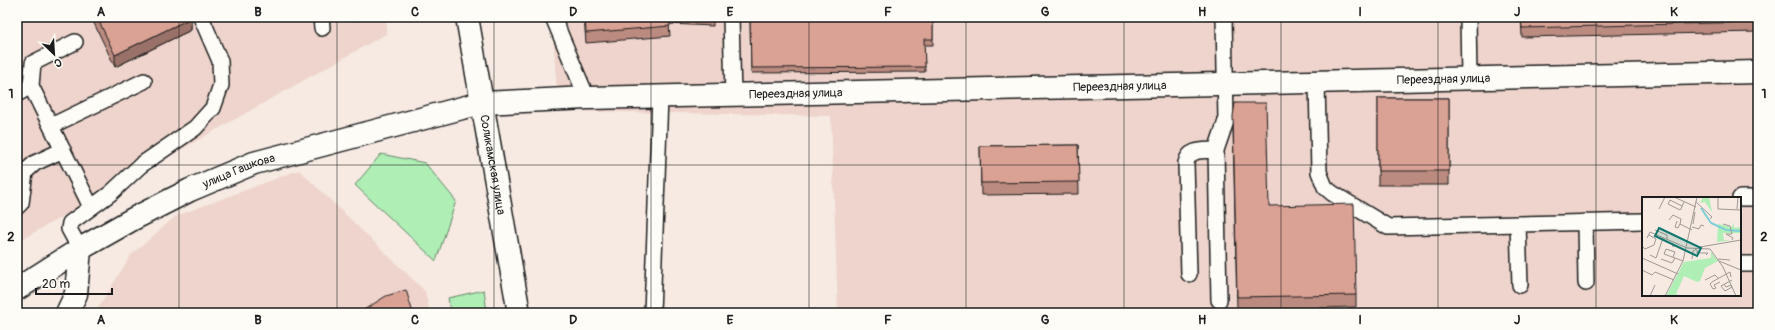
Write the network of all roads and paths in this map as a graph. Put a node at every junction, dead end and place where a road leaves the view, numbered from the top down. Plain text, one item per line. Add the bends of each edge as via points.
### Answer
1 (201, 17) edge
2 (466, 17) edge
3 (553, 17) edge
4 (731, 17) edge
5 (1224, 17) edge
6 (1468, 17) edge
7 (75, 42) dead end
8 (1758, 72) edge
9 (1469, 78) junction
10 (144, 81) dead end
11 (1317, 82) junction
12 (1225, 84) junction
13 (31, 86) junction
14 (17, 94) edge
15 (733, 96) junction
16 (587, 98) junction
17 (660, 98) junction
18 (481, 103) junction
19 (51, 126) junction
20 (62, 150) junction
21 (1216, 150) junction
22 (1741, 198) edge
23 (1758, 198) edge
24 (17, 207) edge
25 (91, 207) junction
26 (1642, 221) edge
27 (1585, 222) junction
28 (1518, 224) junction
29 (80, 250) junction
30 (1741, 264) edge
31 (1758, 264) edge
32 (1188, 274) dead end
33 (1586, 283) dead end
34 (1520, 285) dead end
35 (17, 289) edge
36 (1219, 300) dead end
37 (67, 313) edge
38 (519, 313) edge
39 (652, 313) edge

1 - 25 lane via 220,61 221,85 213,108 195,128 141,165 111,193
2 - 18 street, Соликамская улица
3 - 16 lane
4 - 15 lane
5 - 12 lane
6 - 9 lane
7 - 13 lane via 33,63
8 - 9 street, Переездная улица
9 - 11 street, Переездная улица
10 - 19 lane
11 - 12 street, Переездная улица
11 - 28 lane via 1319,172 1323,184 1332,193 1388,227
12 - 15 street, Переездная улица
12 - 21 lane via 1226,121
13 - 14 lane
13 - 19 lane
15 - 17 street, Переездная улица
16 - 17 street, Переездная улица
16 - 18 street, Переездная улица
17 - 39 lane
18 - 29 street, улица Гашкова via 254,163 190,190
18 - 38 street, Соликамская улица
19 - 20 lane
20 - 24 lane via 35,163 25,172 21,203
20 - 25 lane
21 - 32 lane via 1192,152 1187,157
21 - 36 lane
22 - 23 lane
25 - 29 lane via 70,223 69,229
26 - 27 lane
27 - 28 lane
27 - 33 lane
28 - 34 lane
29 - 35 street, улица Гашкова
29 - 37 street via 76,294
30 - 31 lane

